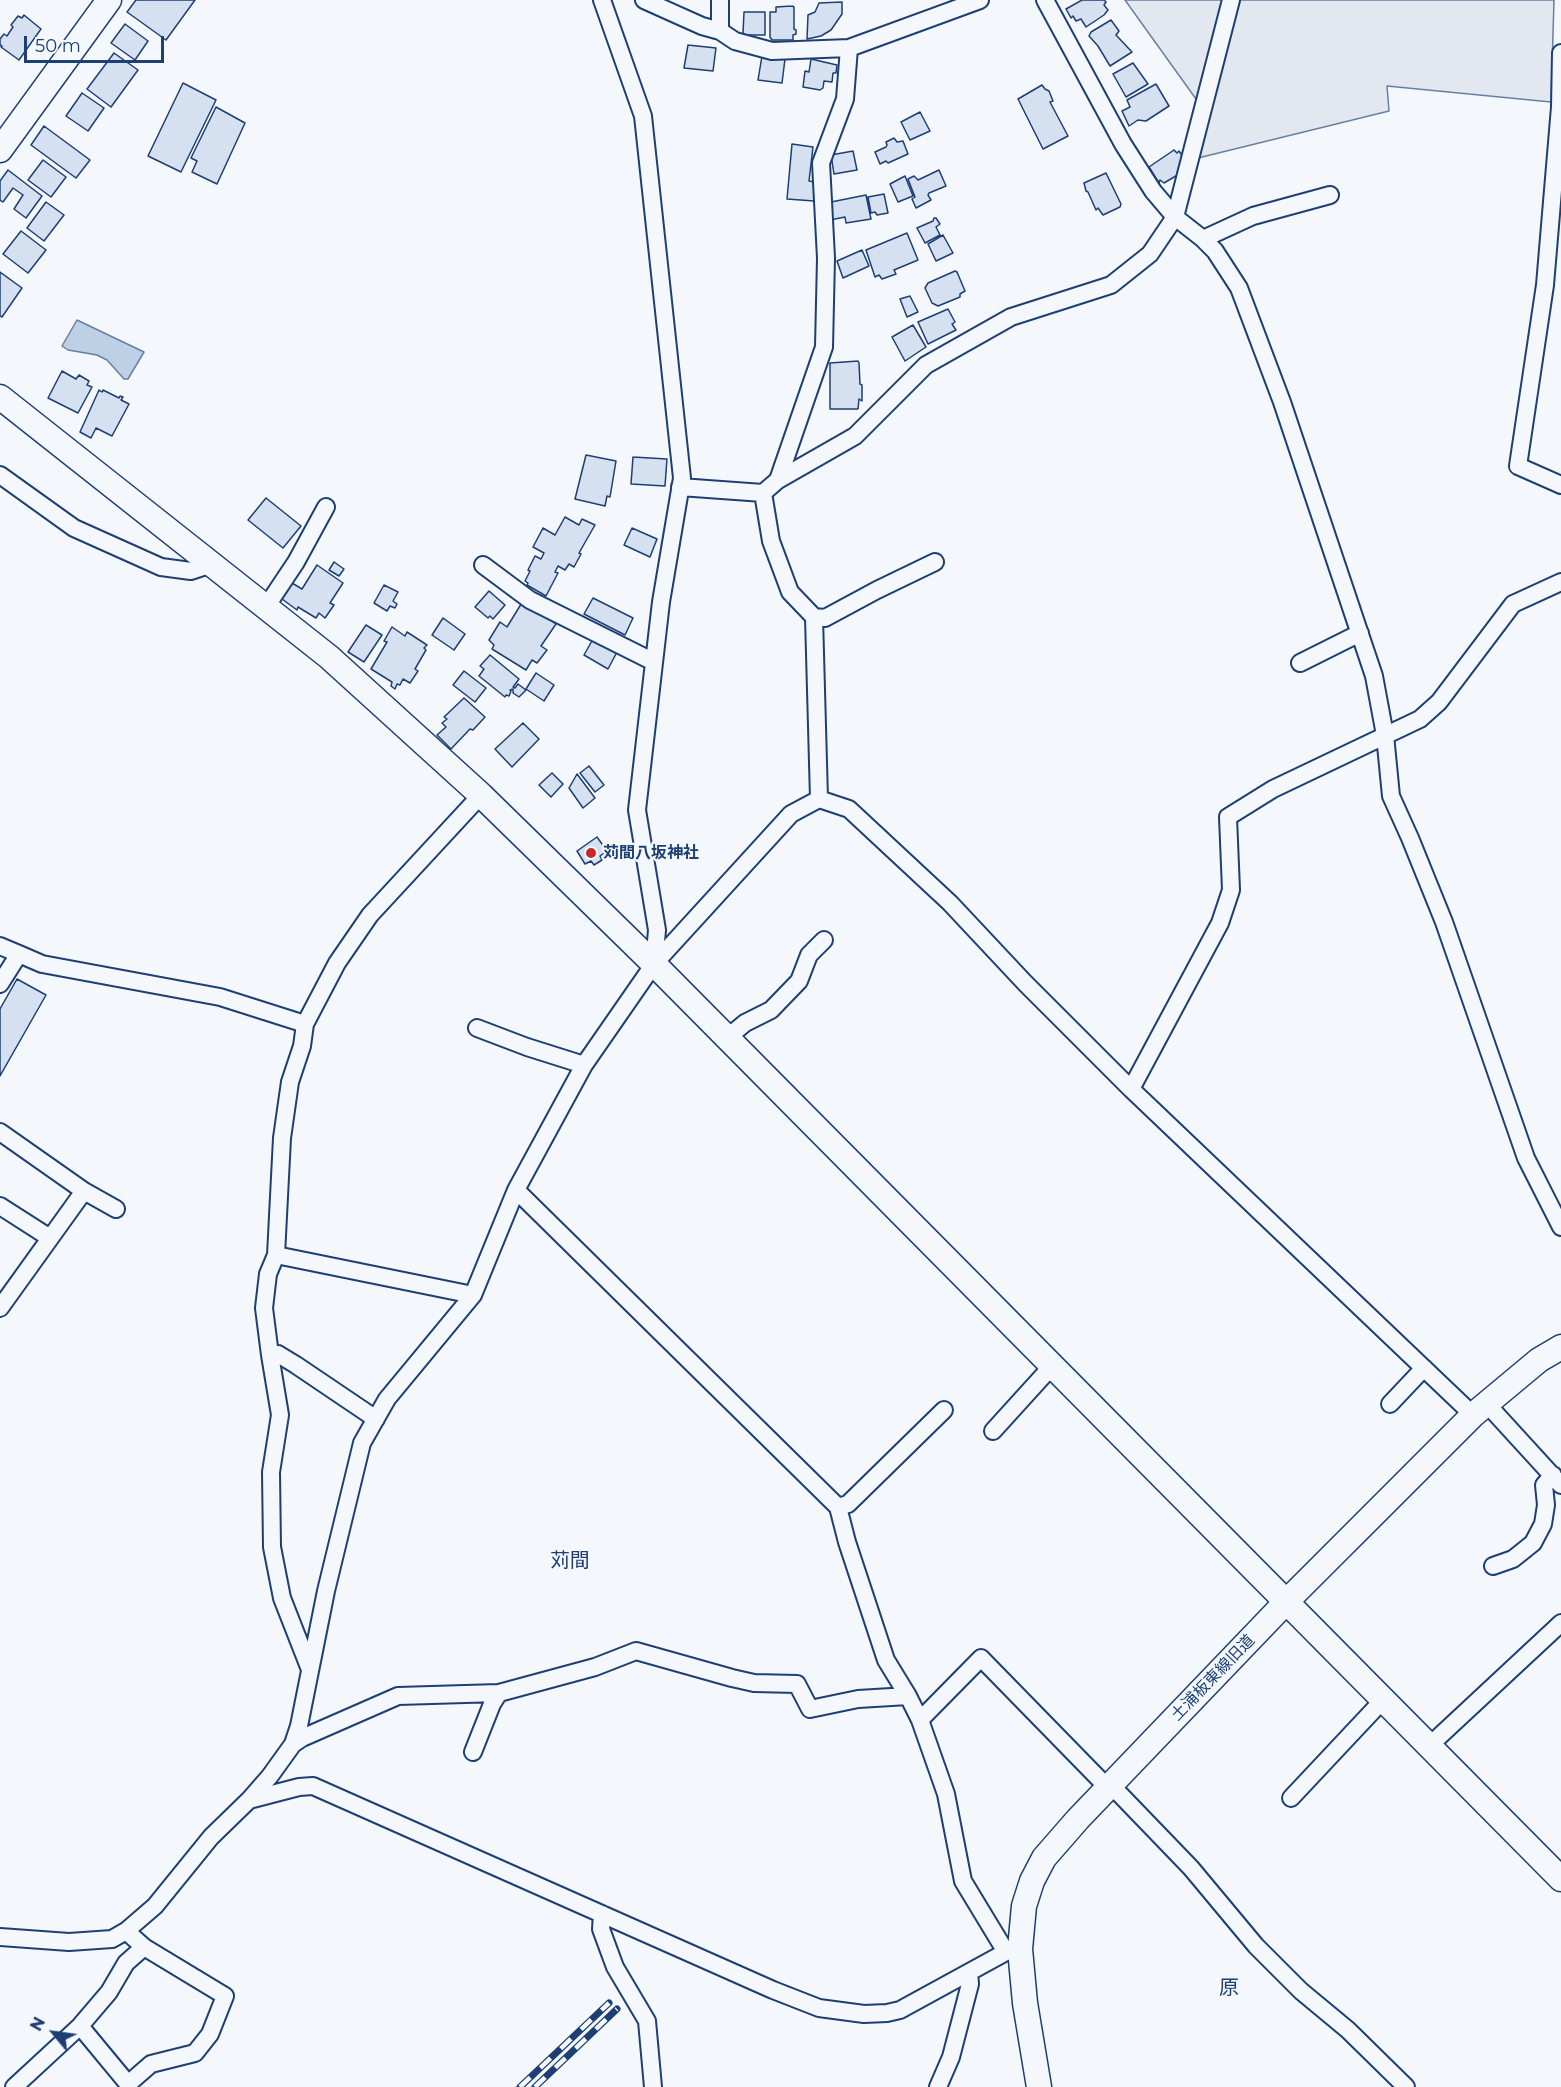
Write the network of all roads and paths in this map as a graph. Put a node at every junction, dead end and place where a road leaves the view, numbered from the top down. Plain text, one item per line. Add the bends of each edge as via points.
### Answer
1 (110, 0) edge
2 (602, 0) edge
3 (644, 0) edge
4 (720, 0) edge
5 (980, 0) edge
6 (1045, 0) edge
7 (1231, 0) edge
8 (720, 31) junction
9 (849, 48) junction
10 (1561, 53) edge
11 (0, 150) edge
12 (1330, 195) dead end
13 (1175, 217) junction
14 (1203, 239) junction
15 (0, 397) edge
16 (0, 475) edge
17 (778, 480) junction
18 (1561, 485) edge
19 (680, 487) junction
20 (763, 493) junction
21 (326, 507) dead end
22 (935, 562) dead end
23 (212, 564) junction
24 (483, 565) dead end
25 (1560, 581) edge
26 (266, 607) junction
27 (814, 617) junction
28 (1360, 633) junction
29 (654, 662) junction
30 (1300, 663) dead end
31 (1386, 735) junction
32 (481, 795) junction
33 (819, 799) junction
34 (824, 940) dead end
35 (0, 946) edge
36 (19, 954) junction
37 (654, 964) junction
38 (0, 984) edge
39 (304, 1024) junction
40 (477, 1028) dead end
41 (726, 1038) junction
42 (584, 1065) junction
43 (1131, 1089) junction
44 (0, 1132) edge
45 (516, 1190) junction
46 (84, 1191) junction
47 (0, 1206) edge
48 (116, 1209) dead end
49 (1559, 1213) edge
50 (50, 1238) junction
51 (276, 1255) junction
52 (473, 1295) junction
53 (0, 1308) edge
54 (1561, 1347) edge
55 (270, 1355) junction
56 (1053, 1366) junction
57 (1424, 1368) junction
58 (1390, 1404) dead end
59 (1480, 1409) junction
60 (944, 1410) dead end
61 (376, 1419) junction
62 (993, 1431) dead end
63 (1557, 1480) edge
64 (838, 1507) junction
65 (1493, 1566) dead end
66 (1287, 1601) junction
67 (1561, 1623) edge
68 (309, 1668) junction
69 (499, 1693) junction
70 (908, 1695) junction
71 (1383, 1700) junction
72 (920, 1720) junction
73 (293, 1744) junction
74 (1429, 1746) junction
75 (473, 1752) dead end
76 (1109, 1787) junction
77 (1292, 1798) dead end
78 (249, 1800) junction
79 (1561, 1879) edge
80 (602, 1914) junction
81 (126, 1931) junction
82 (0, 1937) edge
83 (144, 1947) junction
84 (1013, 1950) junction
85 (969, 1973) junction
86 (80, 2026) junction
87 (126, 2085) edge
88 (14, 2087) edge
89 (653, 2087) edge
90 (938, 2087) edge
91 (1038, 2087) edge
92 (1406, 2087) edge

1 - 11 street
2 - 19 street via 644,116
3 - 8 street
4 - 8 street
5 - 9 street
6 - 13 street via 1123,144
7 - 13 street
8 - 9 street via 735,41 771,51
9 - 17 street via 844,99 821,163 826,258 824,347
10 - 18 street via 1545,285 1518,466
12 - 14 street via 1253,216
13 - 14 street
13 - 17 street via 1150,254 1111,285 1011,317 926,365 855,436
14 - 28 street via 1239,288
15 - 23 street
16 - 23 street via 74,528 160,567 191,571
17 - 20 street
19 - 20 street
19 - 29 street
20 - 27 street via 771,541 790,592
21 - 26 street
22 - 27 street via 825,618
23 - 26 street
24 - 29 street via 530,600
25 - 31 street via 1513,604 1439,702 1420,719
26 - 32 street via 329,657
27 - 33 street
28 - 30 street
28 - 31 street
29 - 37 street via 637,810 657,930
31 - 43 street via 1273,789 1228,818 1231,890 1220,923
31 - 49 street via 1391,796 1444,922 1526,1158
32 - 37 street
32 - 39 street via 370,915 337,963
33 - 37 street via 791,814
33 - 43 street via 849,809 950,903
34 - 41 street via 809,955 799,981 771,1010
35 - 36 street
36 - 38 street
36 - 39 street via 42,964 220,997
37 - 41 street
37 - 42 street
39 - 51 street via 282,1138
40 - 42 street
41 - 56 street
42 - 45 street
43 - 57 street
44 - 46 street
45 - 52 street
45 - 64 street
46 - 48 street
46 - 50 street
47 - 50 street
50 - 53 street
51 - 52 street
51 - 55 street via 268,1274 264,1308
52 - 61 street via 387,1399
54 - 59 street, 土浦板東線旧道 via 1539,1360
55 - 61 street via 278,1354
55 - 68 street via 280,1415 271,1472 272,1547 282,1598
56 - 62 street
56 - 66 street
57 - 58 street
57 - 59 street
59 - 63 street
59 - 66 street, 土浦板東線旧道
60 - 64 street via 848,1504
61 - 68 street via 362,1443
63 - 65 street via 1544,1485 1543,1524 1533,1543 1514,1559
64 - 70 street via 886,1660
66 - 71 street
66 - 76 street, 土浦板東線旧道
67 - 74 street
68 - 73 street
69 - 70 street via 595,1667 636,1651 754,1683 797,1684 810,1709 858,1699
69 - 73 street via 398,1696
69 - 75 street
70 - 72 street
71 - 74 street
71 - 77 street
72 - 76 street via 981,1658
72 - 84 street via 946,1794 963,1881
73 - 78 street
74 - 79 street
76 - 84 street, 土浦板東線旧道 via 1044,1858 1032,1881
76 - 92 street via 1191,1868 1256,1946
78 - 80 street via 313,1786
78 - 81 street via 211,1837 155,1906
80 - 85 street via 819,2007 864,2014 900,2010
80 - 89 street via 601,1929 615,1967 647,2021
81 - 82 street via 112,1939 69,1942
81 - 83 street
83 - 86 street via 126,1963 110,1992
83 - 87 street via 225,1996 210,2034 195,2053 151,2064
84 - 85 street
84 - 91 street, 土浦板東線旧道
85 - 90 street via 970,1984 951,2057
86 - 87 street
86 - 88 street

